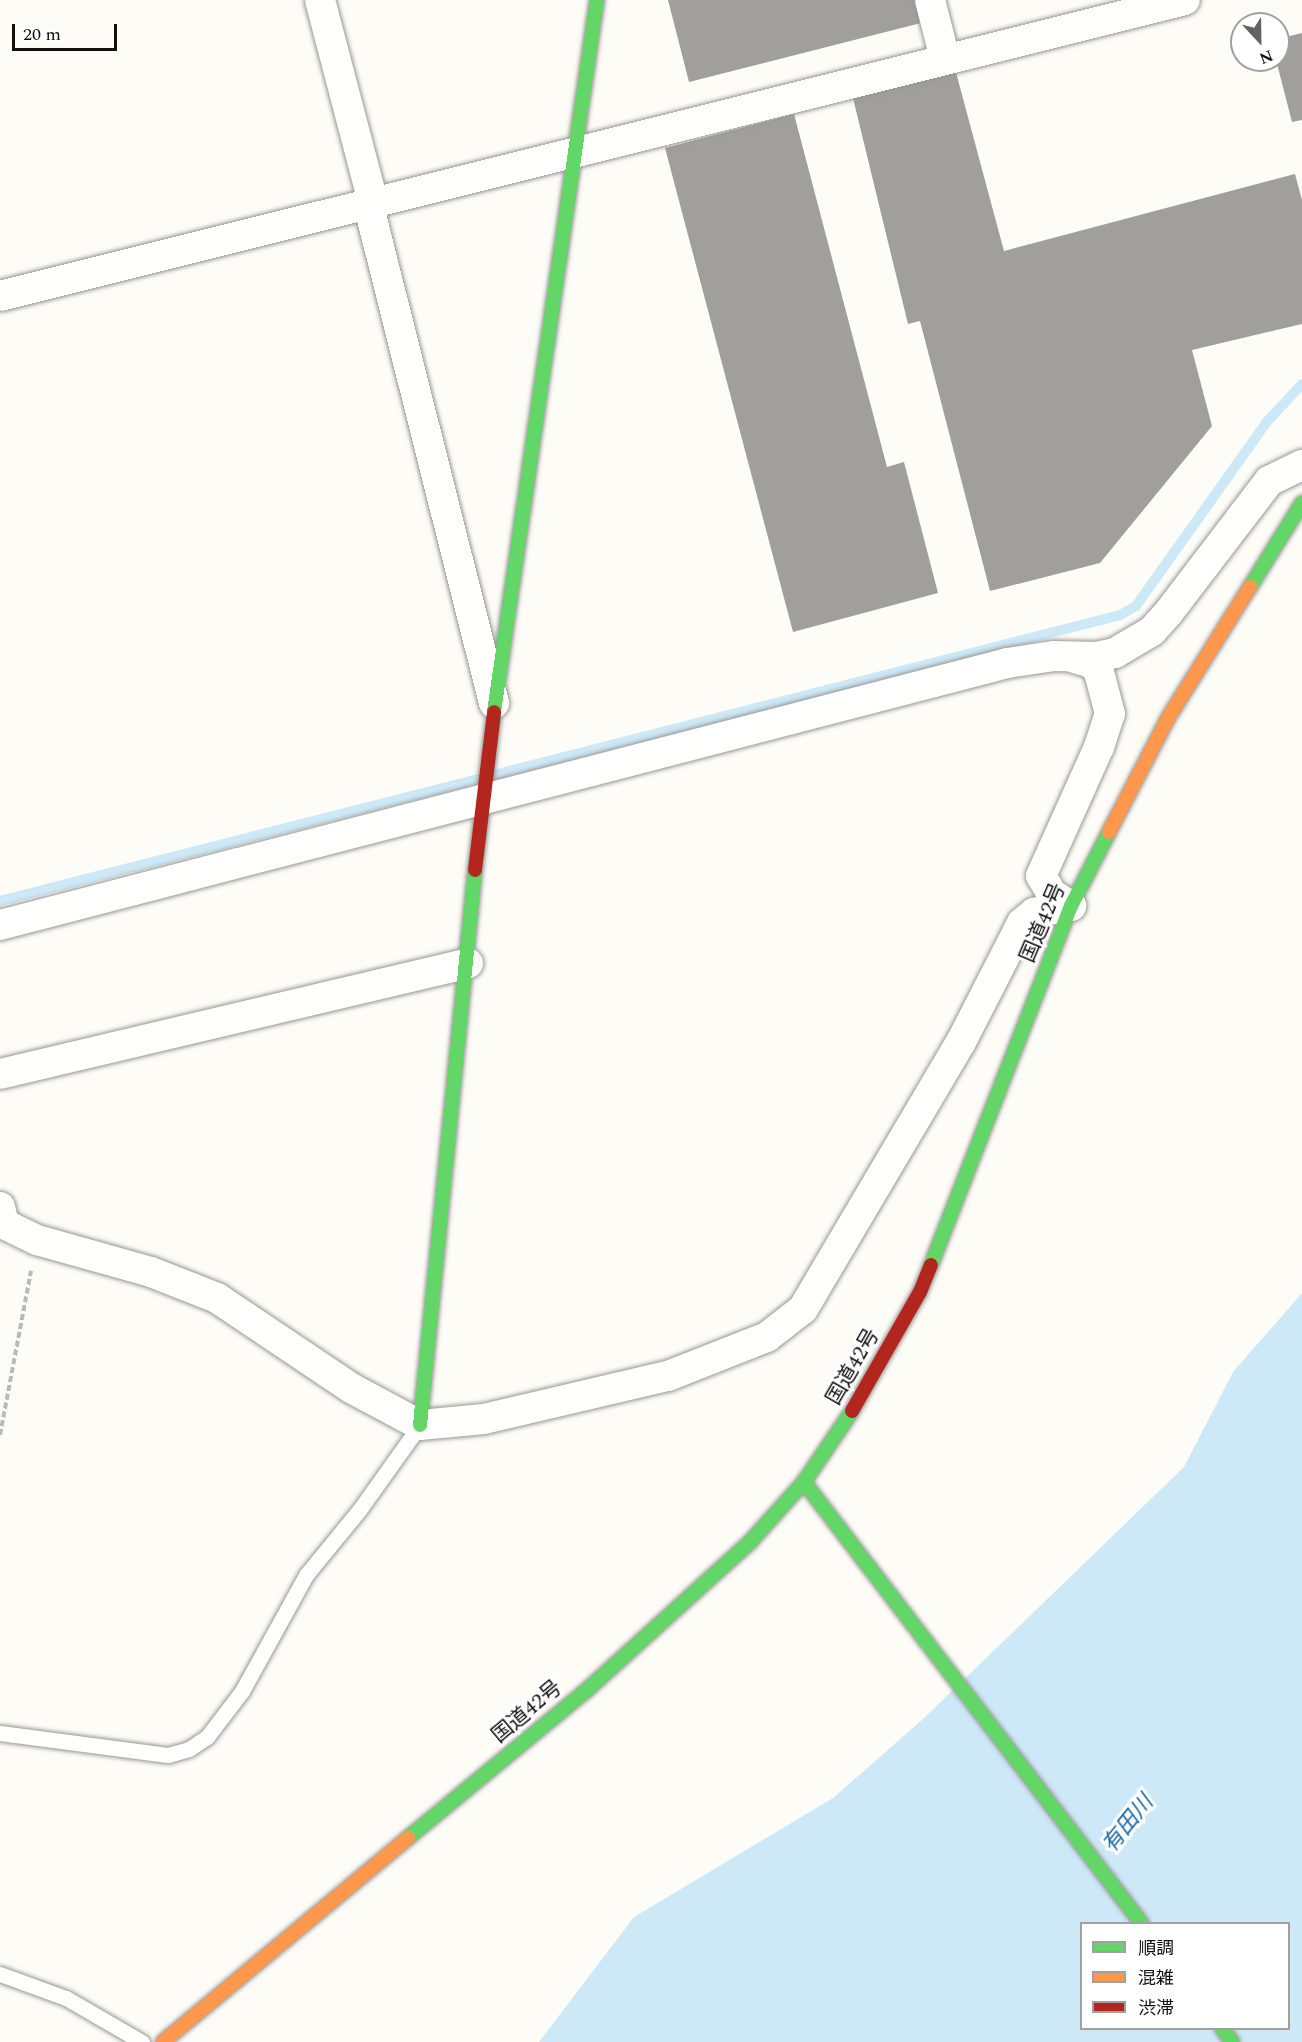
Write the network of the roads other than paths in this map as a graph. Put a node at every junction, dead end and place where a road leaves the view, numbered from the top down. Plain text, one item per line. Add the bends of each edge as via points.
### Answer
1 (320, 0) edge
2 (597, 0) edge
3 (930, 0) edge
4 (1185, 0) edge
5 (945, 59) junction
6 (576, 151) junction
7 (371, 203) junction
8 (0, 296) edge
9 (1302, 465) edge
10 (1302, 503) edge
11 (1075, 658) junction
12 (495, 706) junction
13 (482, 799) junction
14 (1041, 876) junction
15 (1071, 906) junction
16 (1022, 923) junction
17 (0, 925) edge
18 (468, 963) junction
19 (0, 1074) edge
20 (1, 1218) edge
21 (420, 1425) junction
22 (804, 1482) junction
23 (0, 1733) edge
24 (1141, 1922) edge
25 (0, 1974) edge
26 (142, 2042) edge
27 (163, 2042) edge

1 - 7 street
2 - 6 main road
3 - 5 street
4 - 5 street
5 - 6 street
6 - 7 street
6 - 12 main road
7 - 8 street
7 - 12 street
9 - 11 street via 1269,481 1152,631 1115,653
10 - 15 main road, 国道42号 via 1168,718
11 - 13 street via 1054,656 1007,663
11 - 14 street via 1092,663 1099,672 1110,714
12 - 13 main road
13 - 17 street
13 - 18 main road
14 - 15 street via 1052,894
14 - 16 street
15 - 16 street via 1034,913
15 - 22 main road, 国道42号 via 920,1292 849,1417
16 - 21 street via 961,1042 818,1289 786,1325 767,1337 668,1376 484,1419
18 - 19 street
18 - 21 main road via 454,1054
20 - 21 street via 37,1240 151,1272 217,1298 351,1388
21 - 23 lane via 360,1509 306,1575 264,1644 242,1691 207,1737 189,1749 168,1755
22 - 24 main road
22 - 27 main road, 国道42号 via 751,1541 588,1689
25 - 26 lane via 66,1998

